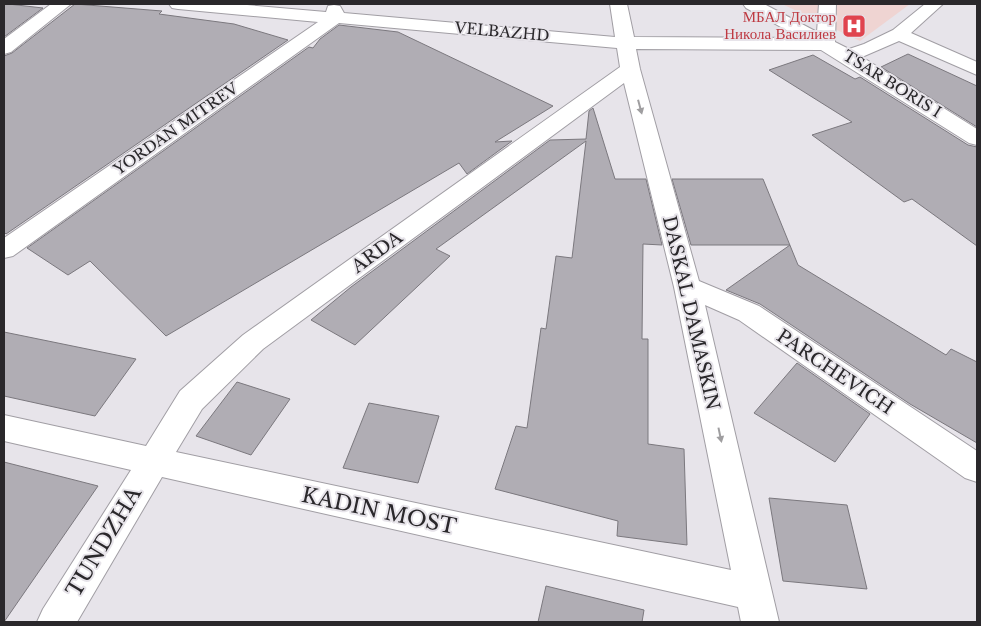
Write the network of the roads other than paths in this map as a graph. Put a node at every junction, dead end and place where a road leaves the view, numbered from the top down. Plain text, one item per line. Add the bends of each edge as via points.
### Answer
1 (62, 4) edge
2 (178, 4) edge
3 (619, 4) edge
4 (752, 4) edge
5 (828, 4) edge
6 (935, 4) edge
7 (334, 11) edge
8 (899, 34) junction
9 (826, 44) junction
10 (4, 48) edge
11 (627, 56) junction
12 (847, 56) junction
13 (977, 69) edge
14 (977, 138) edge
15 (4, 250) edge
16 (687, 286) junction
17 (4, 428) edge
18 (152, 462) junction
19 (977, 468) edge
20 (757, 608) edge
21 (56, 622) edge

1 - 10 street
2 - 7 street, VELBAZHD
3 - 11 street, DASKAL DAMASKIN
4 - 9 street, TSAR BORIS I
5 - 9 street
6 - 8 street
7 - 11 street, VELBAZHD
7 - 15 street, YORDAN MITREV
8 - 12 street
8 - 13 street
9 - 11 street, VELBAZHD
9 - 12 street, TSAR BORIS I
11 -> 16 street, DASKAL DAMASKIN
11 - 18 street, ARDA via 253,342 192,400
12 - 14 street, TSAR BORIS I
16 - 19 street, PARCHEVICH via 749,313
16 -> 20 street, DASKAL DAMASKIN
17 - 18 street, KADIN MOST
18 - 20 street, KADIN MOST
18 - 21 street, TUNDZHA

